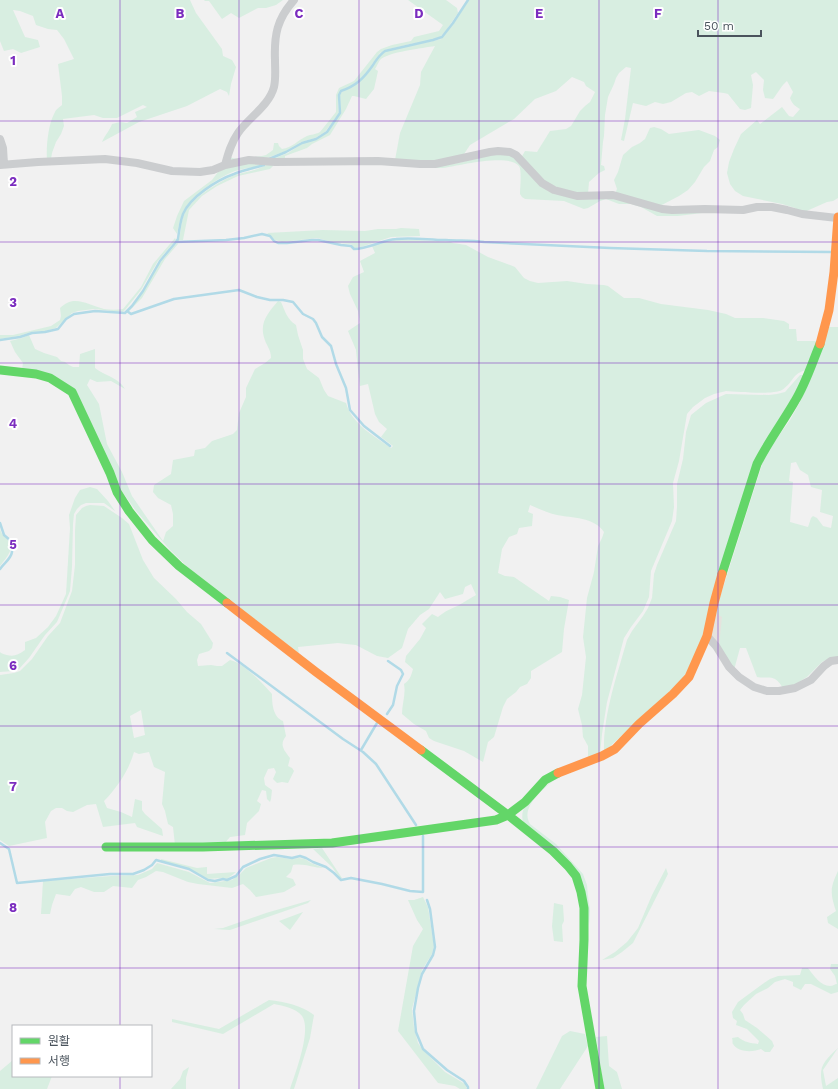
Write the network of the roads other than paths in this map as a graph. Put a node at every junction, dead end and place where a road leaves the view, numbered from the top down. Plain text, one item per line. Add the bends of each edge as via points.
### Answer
1 (294, 0) edge
2 (0, 139) edge
3 (2, 165) edge
4 (225, 165) junction
5 (838, 217) edge
6 (0, 370) edge
7 (707, 636) junction
8 (838, 660) edge
9 (508, 815) junction
10 (106, 847) dead end
11 (600, 1089) edge

1 - 4 street via 278,24 275,38 274,87 269,97 238,133
2 - 3 street
3 - 4 street via 105,159 137,163 172,172 200,172
4 - 5 street via 248,160 435,164 490,152 510,152 522,160 542,183 554,190 577,196 613,195 672,210 743,210 772,207 802,214
5 - 7 street via 829,310 820,343 796,400 757,464
6 - 9 street via 50,378 72,392 129,511 167,554 195,579 310,668
7 - 8 street via 739,677 754,688 767,692 795,688 811,680 831,661
7 - 9 street via 689,677 615,749 545,780 525,802
9 - 10 street via 496,820 332,843
9 - 11 street via 568,866 576,876 582,892 582,986

